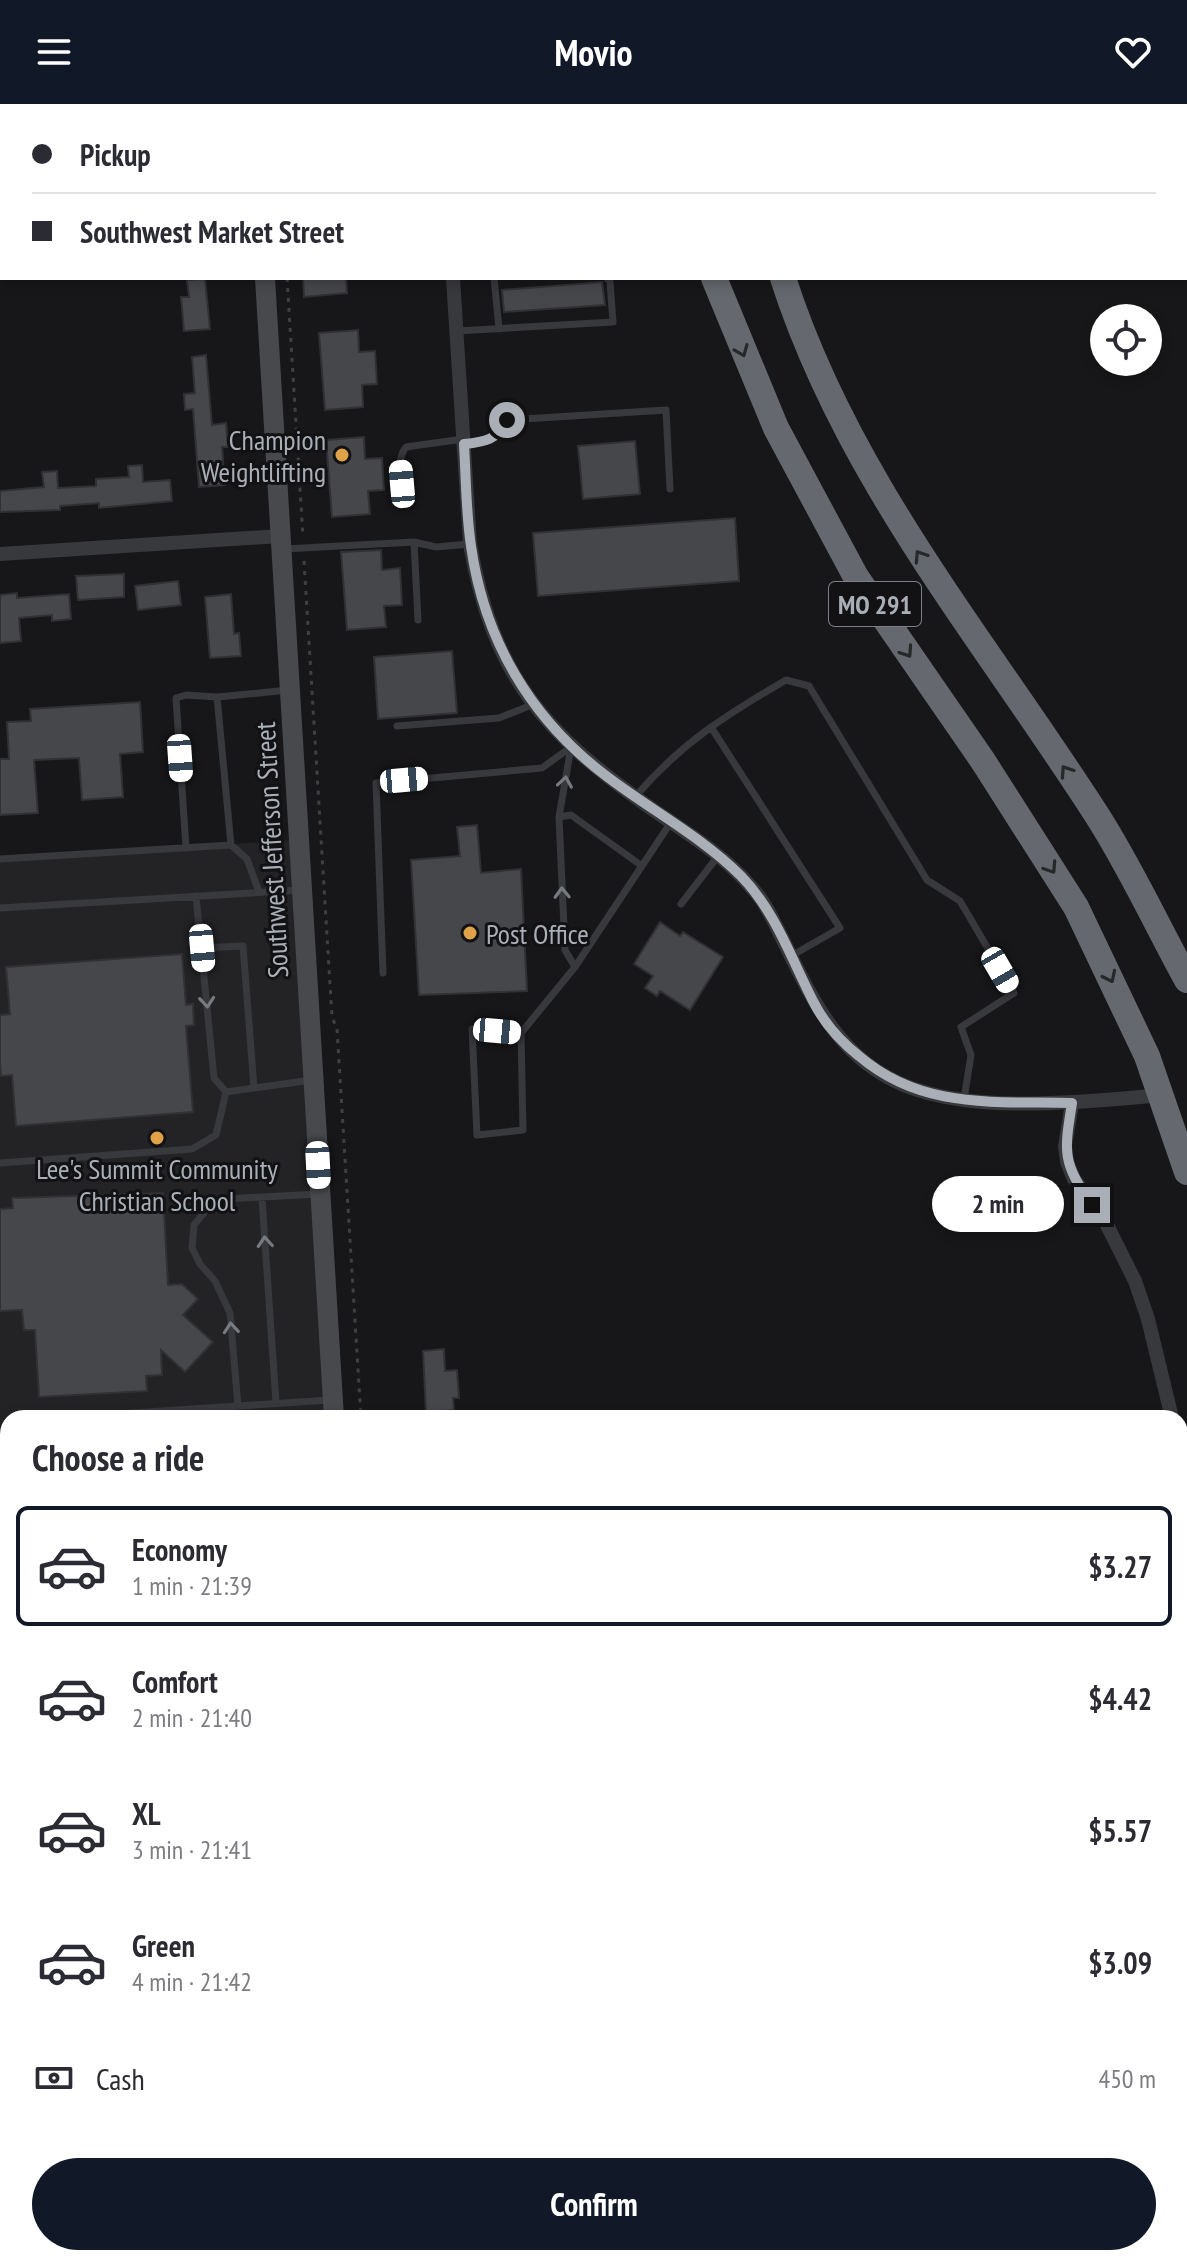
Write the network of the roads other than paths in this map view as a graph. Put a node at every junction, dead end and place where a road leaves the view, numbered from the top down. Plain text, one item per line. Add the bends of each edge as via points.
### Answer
1 (265, 280) edge
2 (453, 280) edge
3 (494, 280) edge
4 (608, 280) edge
5 (715, 280) edge
6 (784, 280) edge
7 (499, 329) junction
8 (456, 331) junction
9 (464, 441) junction
10 (670, 489) dead end
11 (403, 502) dead end
12 (414, 542) junction
13 (281, 543) junction
14 (470, 544) junction
15 (0, 554) edge
16 (418, 620) dead end
17 (290, 690) junction
18 (217, 697) junction
19 (534, 704) junction
20 (397, 726) dead end
21 (711, 727) junction
22 (571, 747) junction
23 (635, 797) junction
24 (559, 817) junction
25 (671, 822) junction
26 (231, 845) junction
27 (186, 848) junction
28 (718, 856) junction
29 (0, 859) edge
30 (642, 866) junction
31 (301, 890) junction
32 (259, 892) junction
33 (196, 896) junction
34 (681, 904) dead end
35 (0, 908) edge
36 (202, 948) junction
37 (791, 956) junction
38 (575, 967) junction
39 (383, 973) dead end
40 (1187, 980) edge
41 (521, 1033) junction
42 (313, 1080) junction
43 (254, 1088) junction
44 (226, 1092) junction
45 (1162, 1095) junction
46 (964, 1100) junction
47 (1072, 1103) junction
48 (0, 1163) edge
49 (1187, 1172) edge
50 (319, 1194) junction
51 (262, 1199) junction
52 (276, 1403) junction
53 (238, 1406) junction
54 (334, 1409) edge
55 (197, 1410) edge
56 (1170, 1410) edge

1 - 13 street, Southwest Jefferson Street
2 - 8 street
3 - 7 lane
4 - 7 lane via 613,322
5 -> 45 highway, MO 291 via 770,414 814,503 856,577 1076,907
40 -> 6 highway, MO 291 via 1101,822 917,552 831,395
7 - 8 lane
8 - 9 street
9 - 10 lane via 487,442 507,420 666,410
9 - 11 lane via 406,447 400,466
9 - 14 street
12 - 13 lane via 304,548
12 - 14 lane via 436,547
12 - 16 lane
13 - 15 street
13 - 17 street, Southwest Jefferson Street
14 - 19 street via 495,638
17 - 18 lane
17 - 31 street, Southwest Jefferson Street
18 - 26 lane
18 - 27 lane via 176,698
19 - 20 lane via 499,718
19 - 22 street
21 - 23 lane via 662,765
21 - 37 lane via 840,928
21 - 46 lane via 786,680 809,686 927,880 960,901 1014,993 961,1027 971,1055
22 - 23 street
24 -> 22 lane
22 - 39 lane via 542,768 376,783
23 - 25 street
24 - 30 lane via 571,815
38 -> 24 lane via 565,950
25 - 28 street
25 - 30 lane
26 - 27 lane
26 - 32 lane via 247,859
27 - 29 lane
28 - 34 lane
28 - 37 street via 753,889
30 - 38 lane
31 - 32 lane
31 - 42 street, Southwest Jefferson Street
32 - 33 lane
33 - 35 lane
33 - 36 lane
36 - 43 lane via 243,946
36 -> 44 lane via 214,1078
37 - 46 street via 830,1027 870,1066 915,1090
38 - 41 lane
41 - 41 lane via 523,1130 477,1135 472,1029
42 - 43 lane
42 - 50 street, Southwest Jefferson Street
43 - 44 lane
44 - 48 lane via 216,1135 192,1149
45 - 47 street
45 - 49 highway, MO 291
46 - 47 street
47 - 56 street via 1067,1162 1135,1281
50 - 51 lane
50 - 54 street, Southwest Jefferson Street
52 -> 51 lane
53 -> 51 lane via 230,1313 192,1248 194,1225 208,1208 226,1199
52 - 53 lane
52 - 54 lane
53 - 55 lane

